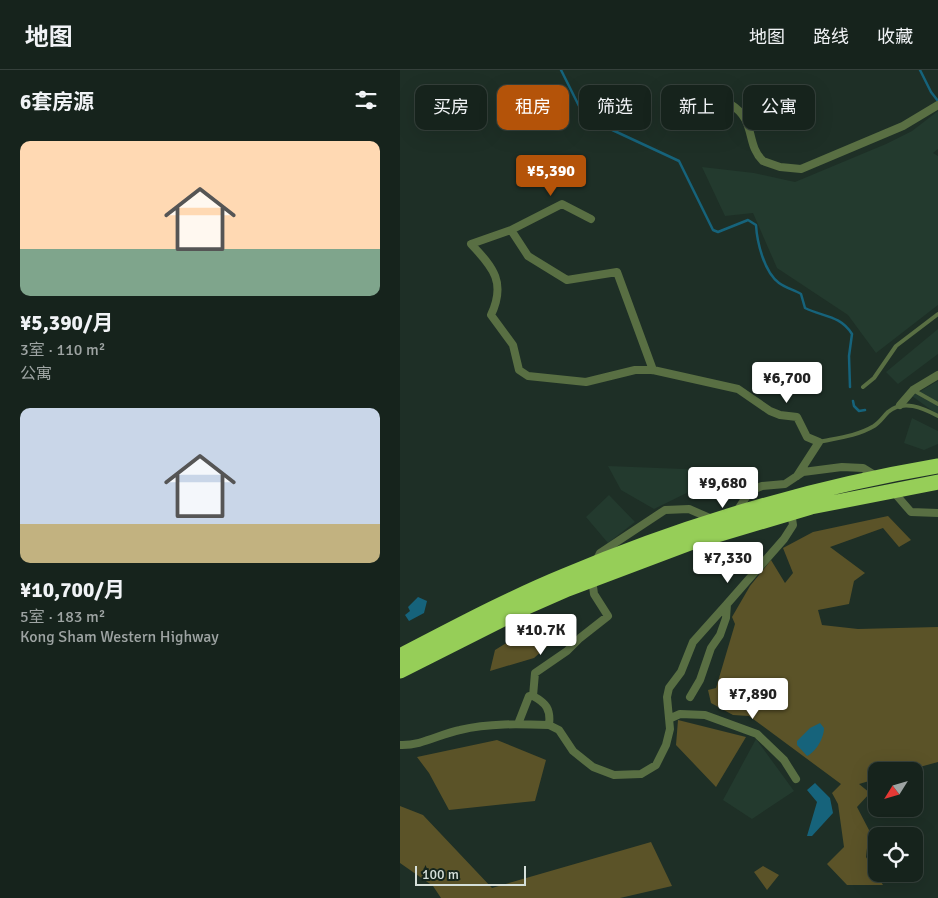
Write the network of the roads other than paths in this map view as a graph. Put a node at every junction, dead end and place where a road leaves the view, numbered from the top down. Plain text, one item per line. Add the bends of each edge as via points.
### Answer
1 (938, 105) edge
2 (733, 106) edge
3 (591, 219) dead end
4 (511, 230) junction
5 (938, 314) edge
6 (653, 370) junction
7 (938, 375) edge
8 (863, 387) dead end
9 (913, 390) junction
10 (938, 404) edge
11 (900, 405) junction
12 (938, 416) edge
13 (819, 442) junction
14 (938, 466) edge
15 (797, 476) junction
16 (938, 482) edge
17 (785, 484) junction
18 (938, 513) edge
19 (727, 604) junction
20 (400, 656) edge
21 (400, 671) edge
22 (532, 696) junction
23 (690, 697) dead end
24 (670, 718) junction
25 (518, 724) junction
26 (549, 725) junction
27 (400, 745) edge
28 (796, 779) dead end

1 - 2 street via 902,126 801,169 763,161 752,141 747,120
3 - 4 street via 562,204
4 - 6 street via 528,256 568,280 618,272
4 - 6 street via 471,244 492,268 498,284 498,300 490,315 513,345 519,370 528,376 586,382 635,370
5 - 8 lane via 896,346 874,378
6 - 13 street via 738,389 770,411 797,417 807,437
7 - 9 street
9 - 10 lane
9 - 11 street
11 - 12 lane
11 - 13 lane via 875,426
13 - 15 street
14 - 20 highway via 811,492 685,530 562,576
15 - 17 street
15 - 18 street via 802,472 842,467 863,468 888,484 911,512
16 - 21 highway via 811,507 690,543 527,607
17 - 19 street via 793,525 784,540
17 - 22 street via 762,486 750,491 728,521 711,519 689,509 666,510 600,553 592,568 592,583 594,594 608,616 562,656 535,673
19 - 23 street via 720,635
19 - 24 street via 693,642 681,672 669,688 666,697
22 - 25 street via 525,702
22 - 26 street via 548,707 551,714
24 - 26 street via 666,745 656,765 641,774 614,775 593,767 573,751 559,730
24 - 28 street via 680,714 705,715 757,734 784,760
25 - 26 street
25 - 27 street via 458,730 419,743

